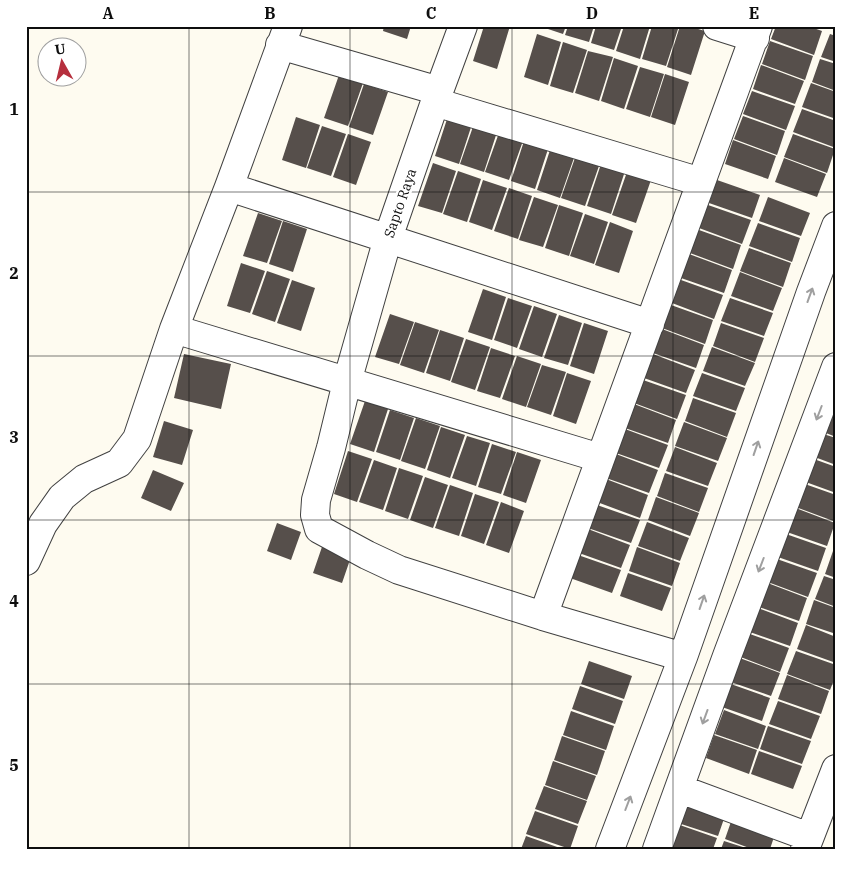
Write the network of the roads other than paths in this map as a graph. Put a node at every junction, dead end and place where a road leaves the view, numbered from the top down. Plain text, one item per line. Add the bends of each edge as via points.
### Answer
1 (463, 26) edge
2 (717, 26) edge
3 (756, 32) edge
4 (284, 36) edge
5 (437, 96) junction
6 (701, 182) junction
7 (229, 187) junction
8 (836, 226) edge
9 (388, 238) junction
10 (650, 324) junction
11 (174, 329) junction
12 (836, 367) edge
13 (347, 382) junction
14 (600, 458) junction
15 (26, 561) edge
16 (543, 616) junction
17 (685, 650) junction
18 (727, 656) junction
19 (836, 769) edge
20 (680, 788) junction
21 (807, 843) edge
22 (610, 849) edge
23 (657, 849) edge

1 - 5 street, Sapto Raya
2 - 3 street
3 - 6 street
4 - 5 street
4 - 7 street
5 - 6 street
5 - 9 street, Sapto Raya
6 - 10 street
7 - 9 street
7 - 11 street
17 -> 8 street
9 - 10 street
9 - 13 street, Sapto Raya
10 - 14 street
11 - 13 street
11 - 15 street via 137,439 119,463 84,479 62,497 43,524
12 -> 18 street
13 - 14 street
13 - 16 street, Sapto Raya via 316,500 315,515 319,528 399,570
14 - 16 street
16 - 17 street
17 - 18 street
22 -> 17 street
18 -> 20 street
19 - 21 street
20 - 21 street
20 - 23 street

